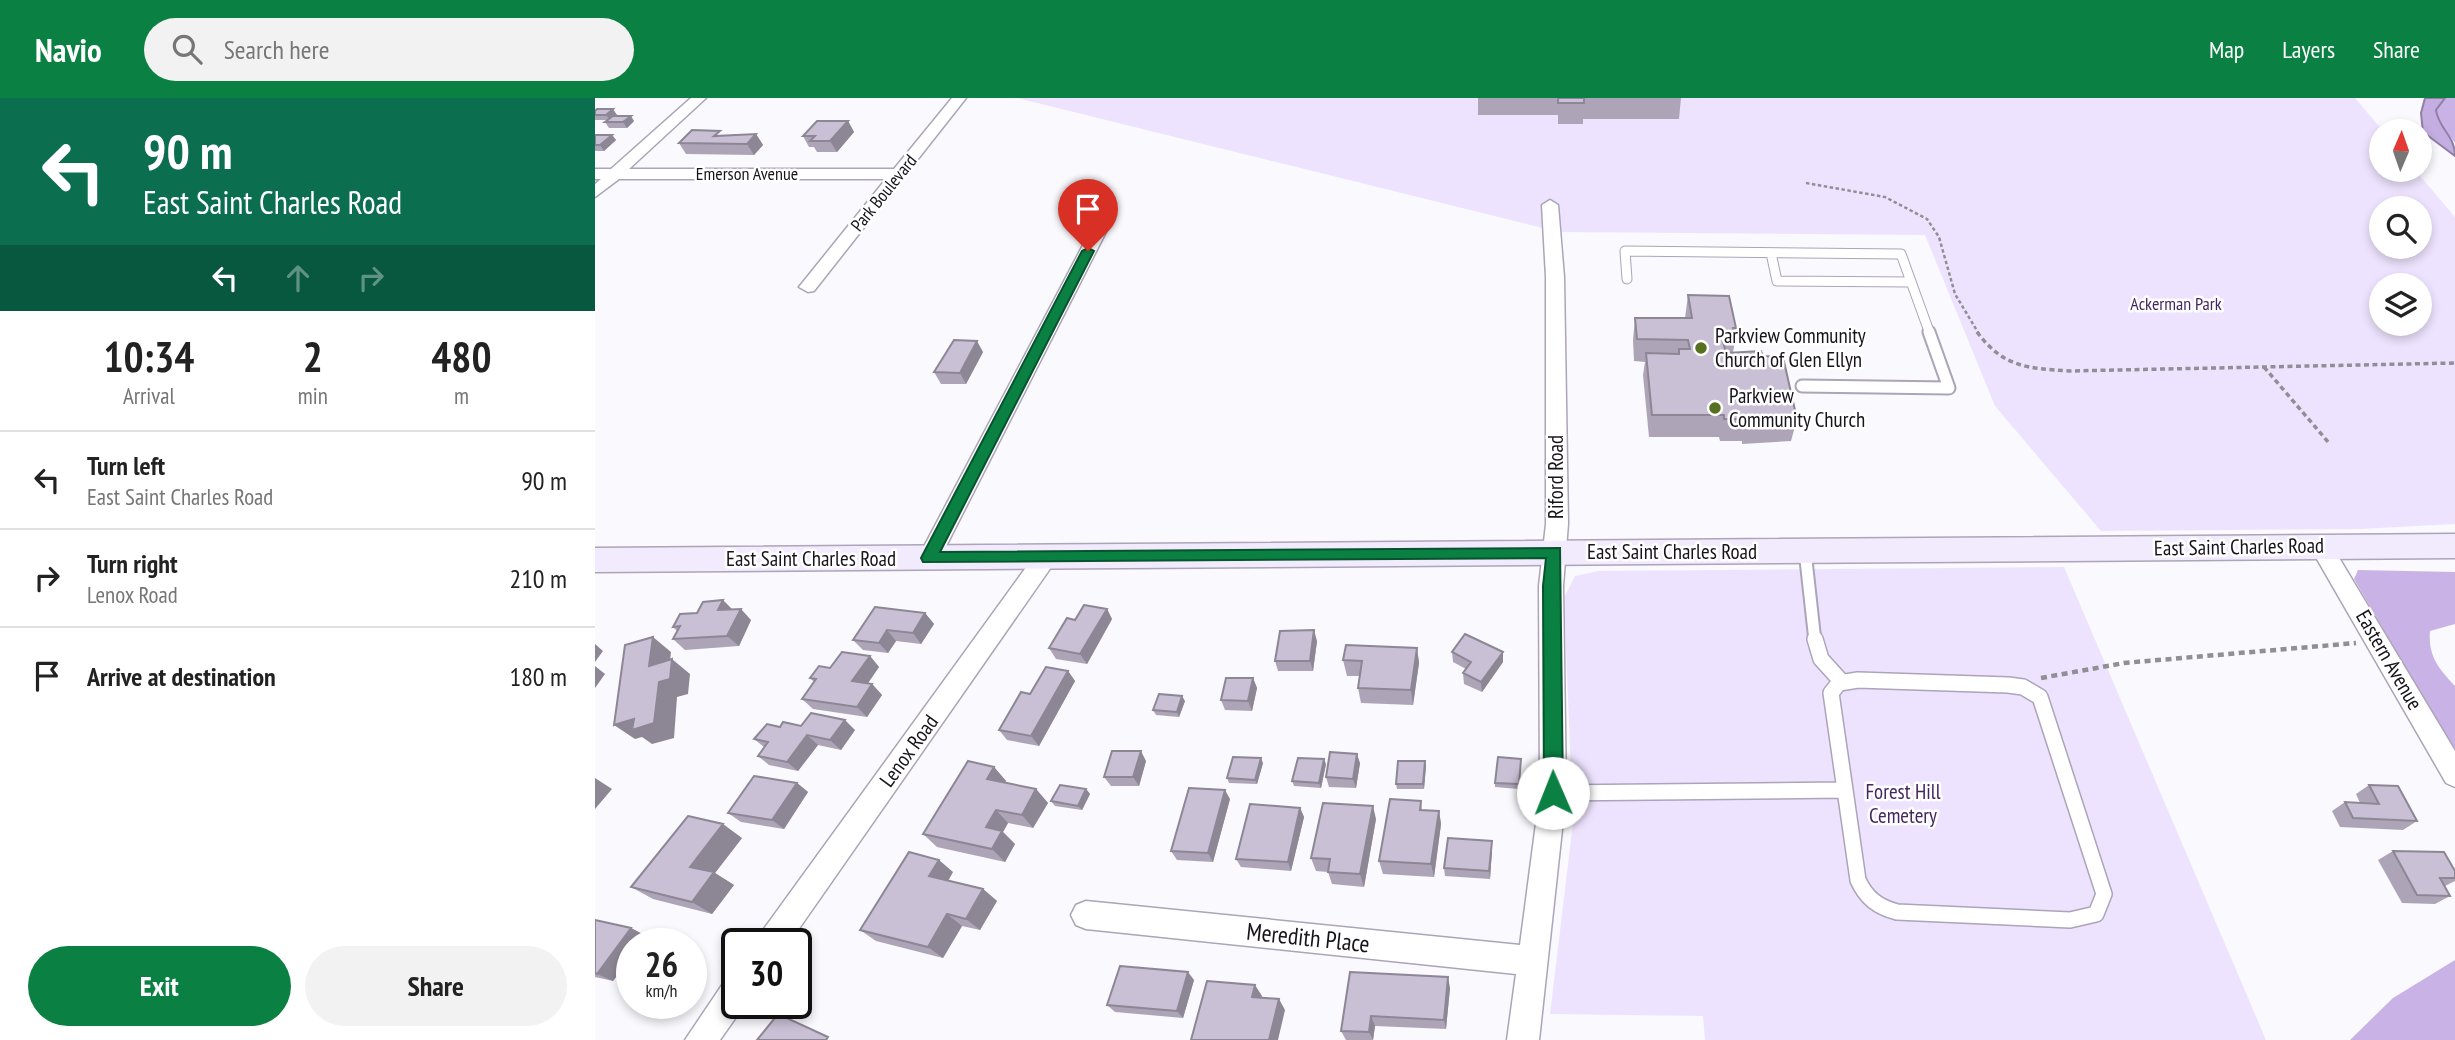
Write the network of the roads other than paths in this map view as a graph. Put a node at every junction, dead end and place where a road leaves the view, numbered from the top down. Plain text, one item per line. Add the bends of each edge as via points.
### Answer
1 (699, 98) edge
2 (959, 98) edge
3 (595, 174) edge
4 (615, 174) junction
5 (899, 174) junction
6 (595, 192) edge
7 (1550, 205) dead end
8 (1100, 228) dead end
9 (1771, 253) junction
10 (1627, 278) dead end
11 (1911, 282) junction
12 (809, 287) dead end
13 (1802, 386) dead end
14 (2455, 546) edge
15 (2321, 547) junction
16 (1805, 551) junction
17 (1554, 552) junction
18 (1046, 557) junction
19 (929, 558) junction
20 (595, 560) edge
21 (1841, 681) junction
22 (2455, 775) edge
23 (1843, 790) junction
24 (1553, 793) junction
25 (1086, 915) dead end
26 (782, 928) edge
27 (1531, 961) junction
28 (721, 1012) edge
29 (701, 1040) edge
30 (1523, 1040) edge

1 - 4 street
2 - 5 street, Park Boulevard
3 - 4 street, Emerson Avenue
4 - 5 street, Emerson Avenue
4 - 6 street
5 - 12 street, Park Boulevard
7 - 17 street, Riford Road via 1555,290
8 - 19 street
9 - 10 lane via 1625,251
9 - 11 lane via 1901,254
9 - 11 lane via 1777,281
11 - 13 lane via 1949,388
14 - 15 main road, East Saint Charles Road
15 - 16 main road, East Saint Charles Road
15 - 22 street, Eastern Avenue
16 - 17 main road, East Saint Charles Road
16 - 21 lane via 1816,646
17 - 18 main road, East Saint Charles Road
17 - 24 street, Riford Road
18 - 19 main road, East Saint Charles Road
18 - 26 street, Lenox Road
19 - 20 main road, East Saint Charles Road
21 - 23 lane via 1831,693
21 - 23 lane via 2023,687 2040,696 2104,894 2096,914 2070,920 1882,909 1863,892 1858,880
23 - 24 lane
24 - 27 street, Riford Road
25 - 27 street, Meredith Place
27 - 30 street, Riford Road
28 - 29 street

